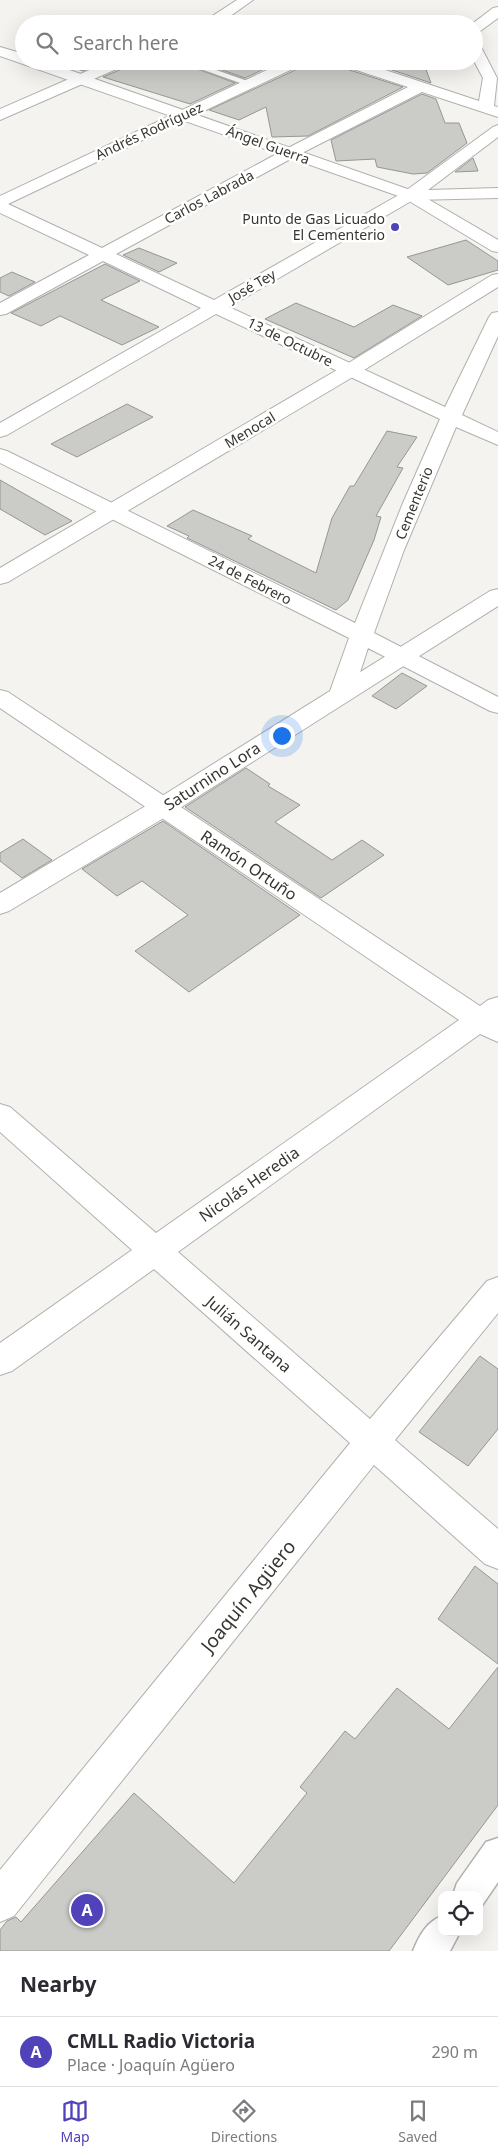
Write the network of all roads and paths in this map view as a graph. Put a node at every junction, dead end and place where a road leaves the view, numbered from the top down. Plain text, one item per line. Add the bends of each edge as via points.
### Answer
1 (246, 0) edge
2 (498, 11) edge
3 (224, 15) edge
4 (483, 23) edge
5 (0, 51) edge
6 (15, 56) edge
7 (483, 66) edge
8 (54, 70) edge
9 (104, 70) edge
10 (209, 70) edge
11 (278, 70) edge
12 (369, 70) edge
13 (82, 80) junction
14 (249, 83) junction
15 (420, 88) junction
16 (492, 110) edge
17 (0, 115) edge
18 (185, 115) junction
19 (498, 130) edge
20 (290, 153) junction
21 (498, 193) edge
22 (410, 195) junction
23 (0, 202) edge
24 (0, 207) edge
25 (498, 247) edge
26 (104, 254) junction
27 (498, 279) edge
28 (216, 306) junction
29 (0, 310) edge
30 (498, 317) edge
31 (349, 371) junction
32 (450, 416) junction
33 (0, 431) edge
34 (498, 439) edge
35 (0, 455) edge
36 (114, 511) junction
37 (0, 577) edge
38 (498, 596) edge
39 (360, 635) junction
40 (402, 657) junction
41 (341, 694) junction
42 (0, 697) edge
43 (498, 706) edge
44 (164, 807) junction
45 (0, 905) edge
46 (492, 1020) edge
47 (0, 1115) edge
48 (154, 1251) junction
49 (498, 1290) edge
50 (0, 1361) edge
51 (372, 1442) junction
52 (498, 1552) edge
53 (498, 1854) edge
54 (472, 1891) edge
55 (0, 1902) edge
56 (440, 1936) edge
57 (430, 1951) edge

1 - 3 street
2 - 4 street
5 - 6 street
7 - 16 street via 490,78
8 - 13 street, Ángel Guerra
9 - 13 street
10 - 14 lane
11 - 14 street, Andrés Rodríguez
12 - 15 street
13 - 17 street
13 - 18 street, Ángel Guerra
14 - 18 street, Andrés Rodríguez
15 - 16 street
15 - 20 street, Carlos Labrada
18 - 20 street, Ángel Guerra
18 - 23 street, Andrés Rodríguez
19 - 22 street, José Tey
20 - 22 street, Ángel Guerra
20 - 26 street, Carlos Labrada
21 - 22 street
22 - 25 street, Ángel Guerra
22 - 28 street, José Tey
24 - 26 street, 13 de Octubre
26 - 28 street, 13 de Octubre
26 - 29 street, Carlos Labrada
27 - 31 street, Menocal
28 - 31 street, 13 de Octubre
28 - 33 street, José Tey
30 - 32 street, Cementerio
31 - 32 street, 13 de Octubre
31 - 36 street, Menocal
32 - 34 street, 13 de Octubre
32 - 39 street, Cementerio
35 - 36 street, 24 de Febrero
36 - 37 street, Menocal
36 - 39 street, 24 de Febrero
38 - 40 street, Saturnino Lora
39 - 40 street, 24 de Febrero
39 - 41 street, Cementerio
40 - 41 street, Saturnino Lora
40 - 43 street, 24 de Febrero
41 - 44 street, Saturnino Lora
42 - 44 street, Ramón Ortuño
44 - 45 street, Saturnino Lora
44 - 46 street, Ramón Ortuño
46 - 48 street, Nicolás Heredia
47 - 48 street, Julián Santana
48 - 50 street, Nicolás Heredia
48 - 51 street, Julián Santana
49 - 51 street, Joaquín Agüero
51 - 52 street, Julián Santana
51 - 55 street, Joaquín Agüero
53 - 54 street
56 - 57 street

